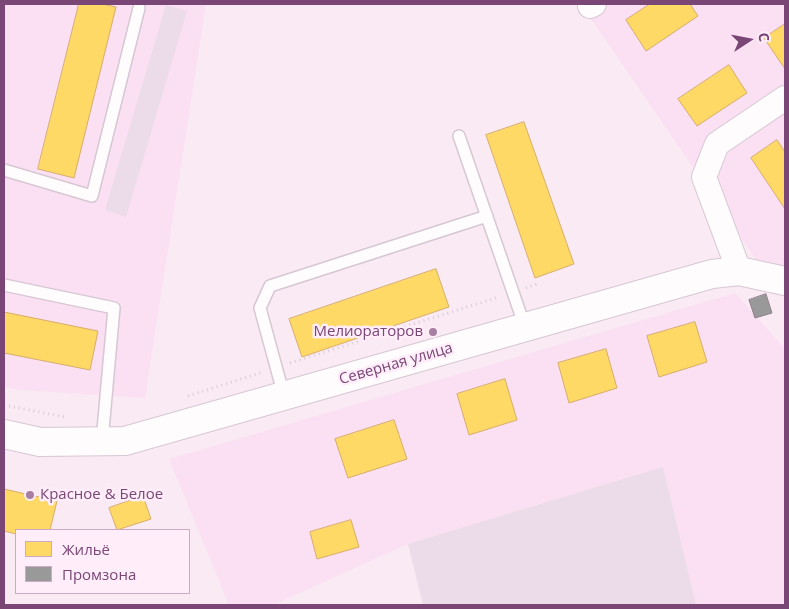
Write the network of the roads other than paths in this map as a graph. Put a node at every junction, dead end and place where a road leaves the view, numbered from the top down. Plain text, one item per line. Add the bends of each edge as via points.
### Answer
1 (138, 8) dead end
2 (785, 98) edge
3 (459, 136) dead end
4 (4, 170) edge
5 (486, 216) junction
6 (739, 271) junction
7 (785, 281) edge
8 (4, 285) edge
9 (525, 327) junction
10 (284, 396) junction
11 (4, 434) edge
12 (102, 441) junction

1 - 4 lane via 92,196
2 - 6 street via 717,144 704,177
3 - 5 lane
5 - 9 lane
5 - 10 lane via 270,286 260,308
6 - 7 street, Северная улица
6 - 9 street, Северная улица via 712,274
8 - 12 lane via 114,308
9 - 10 street, Северная улица
10 - 12 street, Северная улица via 125,441
11 - 12 street, Северная улица via 40,442

